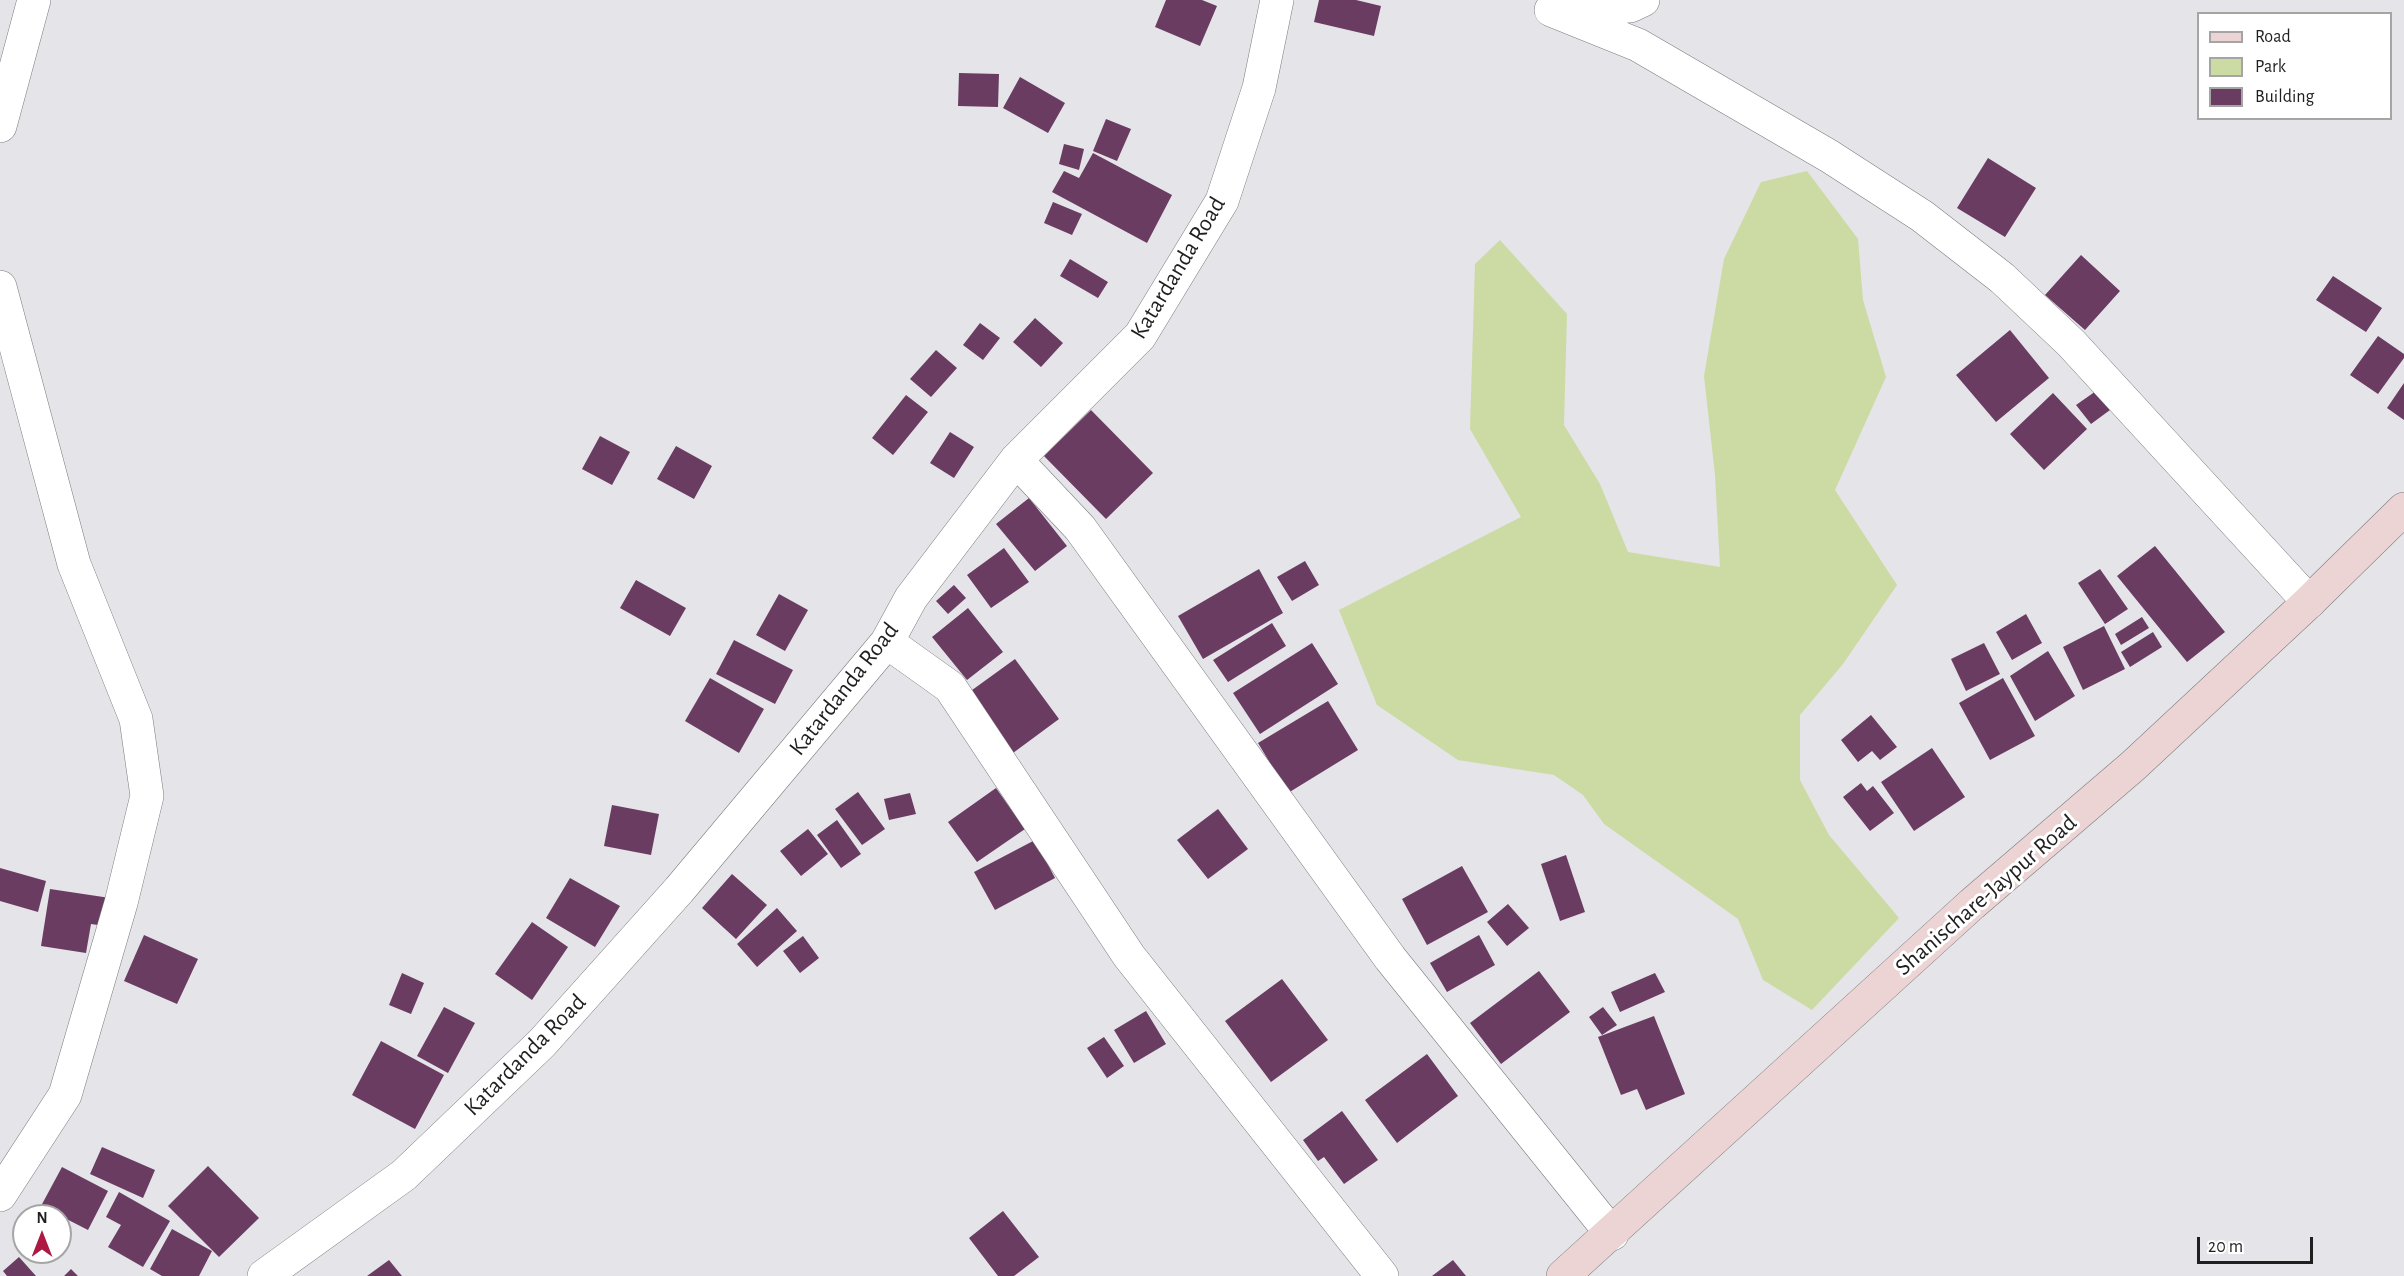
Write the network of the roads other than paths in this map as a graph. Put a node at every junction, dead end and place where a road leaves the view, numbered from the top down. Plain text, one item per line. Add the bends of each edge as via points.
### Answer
1 (34, 0) edge
2 (1277, 0) edge
3 (1642, 0) edge
4 (0, 126) edge
5 (0, 287) edge
6 (1016, 460) junction
7 (2404, 509) edge
8 (2309, 602) junction
9 (887, 642) junction
10 (0, 1195) edge
11 (1612, 1234) junction
12 (264, 1276) edge
13 (1382, 1276) edge
14 (1563, 1276) edge

1 - 4 street
2 - 6 street, Katardanda Road via 1259,88 1222,201 1140,336
3 - 8 street via 1630,6 1551,10 1638,45 1829,156 1922,216 2002,278 2071,343
5 - 10 street via 74,564 136,719 147,796 121,903 65,1095
6 - 9 street, Katardanda Road via 911,598
6 - 11 street via 1080,528 1390,958
7 - 8 street, Shanischare-Jaypur Road
8 - 11 street, Shanischare-Jaypur Road via 2133,766 1972,904 1760,1095
9 - 12 street, Katardanda Road via 721,840 542,1042 404,1175
9 - 13 street via 950,687 1129,956
11 - 14 street, Shanischare-Jaypur Road

